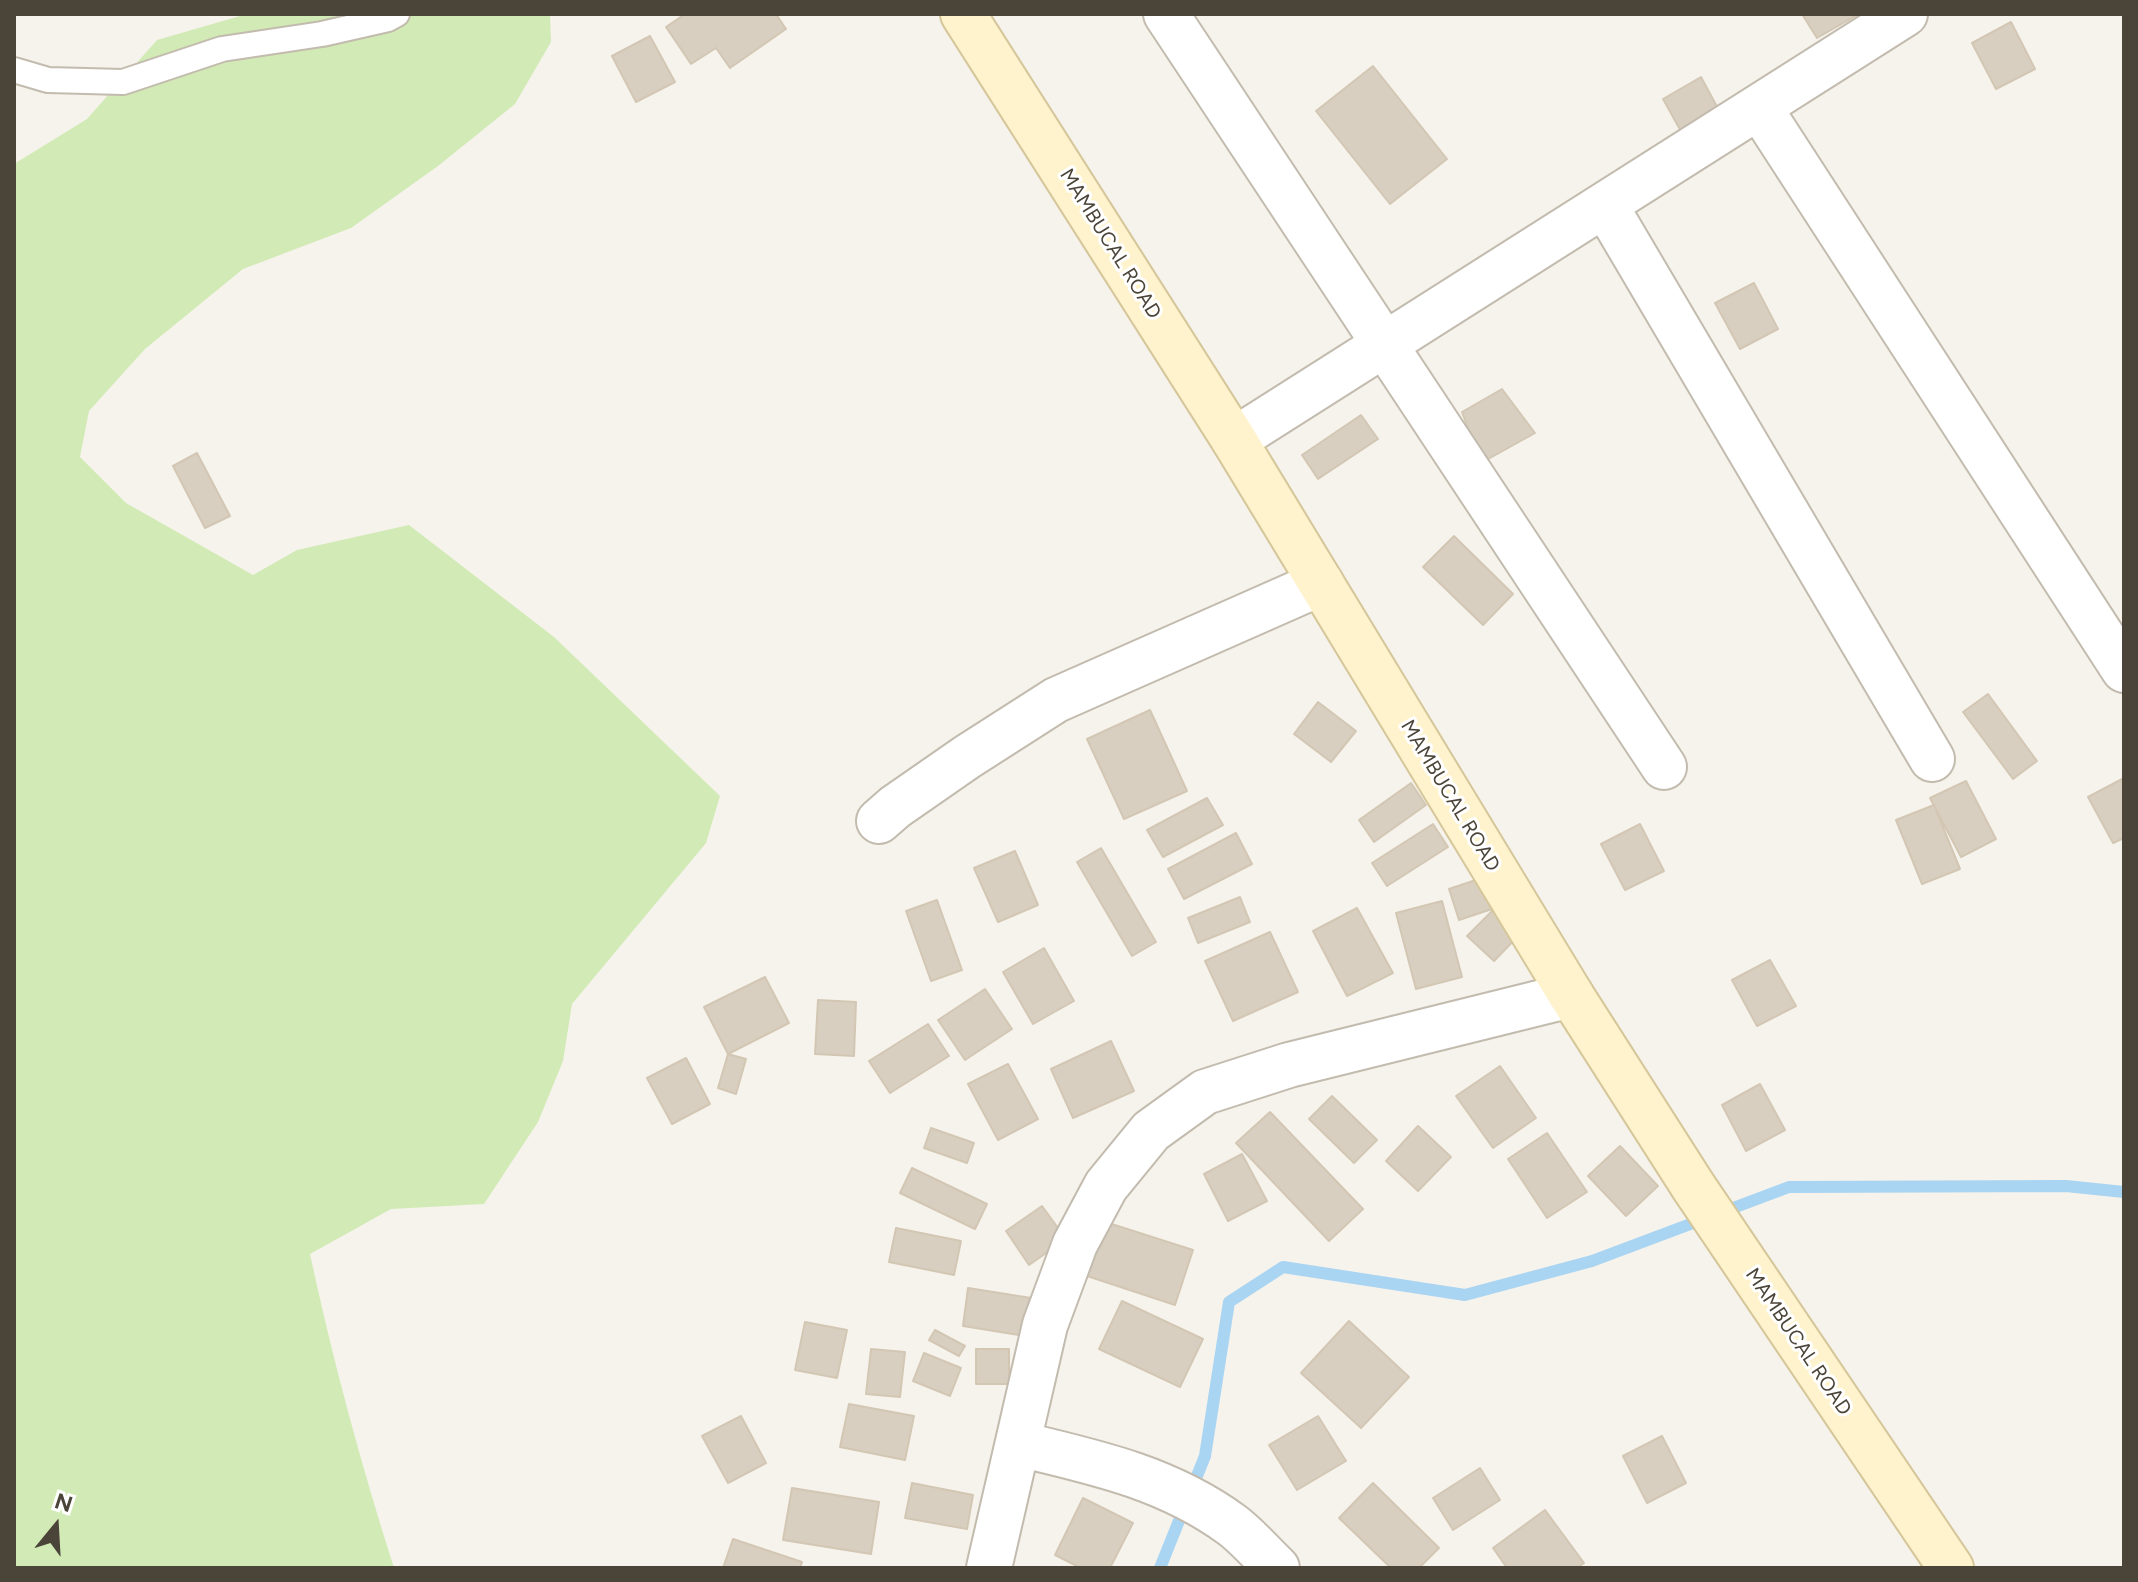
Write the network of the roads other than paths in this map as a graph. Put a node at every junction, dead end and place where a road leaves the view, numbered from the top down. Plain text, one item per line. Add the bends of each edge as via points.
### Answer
1 (397, 14) edge
2 (963, 14) edge
3 (1166, 14) edge
4 (1905, 14) edge
5 (14, 70) edge
6 (1759, 107) junction
7 (1605, 205) junction
8 (1385, 345) junction
9 (1234, 440) junction
10 (1321, 583) junction
11 (2124, 670) edge
12 (1932, 759) dead end
13 (1664, 767) dead end
14 (879, 821) dead end
15 (1571, 995) junction
16 (1019, 1444) junction
17 (989, 1568) edge
18 (1277, 1568) edge
19 (1951, 1568) edge

1 - 5 lane via 322,34 222,49 123,82 48,80
2 - 9 main road, MAMBUCAL ROAD
3 - 8 street
4 - 6 street
6 - 7 street
6 - 11 street
7 - 8 street
7 - 12 street
8 - 9 street
8 - 13 street
9 - 10 main road, MAMBUCAL ROAD
10 - 14 street via 1056,700
10 - 15 main road, MAMBUCAL ROAD
15 - 16 street via 1219,1087 1151,1131 1106,1186 1075,1244 1045,1325
15 - 19 main road, MAMBUCAL ROAD via 1728,1239
16 - 17 street
16 - 18 street via 1115,1466 1186,1497 1235,1527

